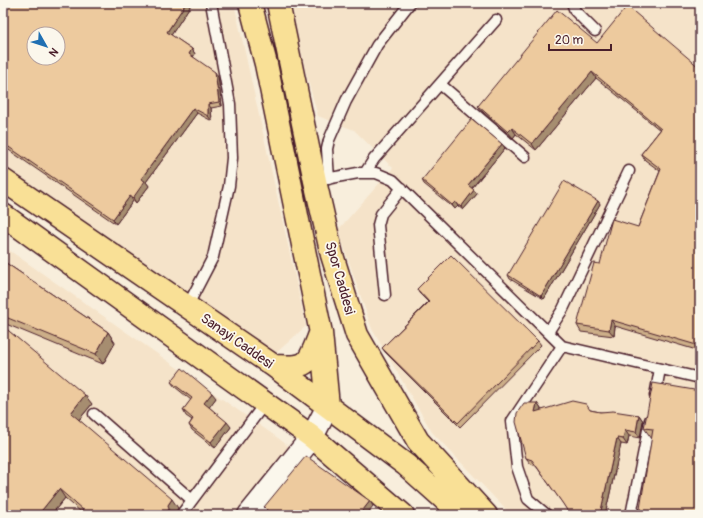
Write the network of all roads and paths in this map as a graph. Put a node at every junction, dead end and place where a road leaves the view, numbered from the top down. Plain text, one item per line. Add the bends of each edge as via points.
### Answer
1 (211, 3) edge
2 (250, 3) edge
3 (278, 3) edge
4 (410, 3) edge
5 (572, 3) edge
6 (496, 20) dead end
7 (594, 32) dead end
8 (440, 84) junction
9 (525, 158) dead end
10 (629, 171) dead end
11 (365, 173) junction
12 (3, 180) edge
13 (322, 180) junction
14 (402, 188) junction
15 (3, 215) edge
16 (385, 295) dead end
17 (187, 307) junction
18 (321, 332) junction
19 (548, 332) junction
20 (562, 346) junction
21 (274, 366) junction
22 (660, 369) junction
23 (700, 378) edge
24 (265, 403) junction
25 (328, 406) junction
26 (94, 414) dead end
27 (312, 437) junction
28 (192, 500) junction
29 (181, 515) edge
30 (248, 515) edge
31 (403, 515) edge
32 (462, 515) edge
33 (486, 515) edge
34 (547, 515) edge
35 (631, 515) edge

1 - 17 lane via 230,104 232,158 229,186 213,256
2 - 18 main road, Spor Caddesi via 266,64
3 - 13 main road, Spor Caddesi
4 - 13 lane via 377,45 346,101 329,140
5 - 7 lane via 575,11
6 - 8 lane
8 - 9 lane
8 - 11 lane via 374,159
10 - 19 lane via 563,309
11 - 13 lane
11 - 14 lane via 376,173 394,180
12 - 17 main road, Sanayi Caddesi
13 - 33 main road, Spor Caddesi via 332,255 357,335 418,441
14 - 16 lane via 381,214 378,225
14 - 19 lane
15 - 24 main road
17 - 21 main road, Sanayi Caddesi
18 - 21 main road via 305,364 295,367
18 - 25 main road, Spor Caddesi
19 - 20 lane
20 - 22 lane
20 - 34 lane via 512,421 517,467 528,499
21 - 25 main road, Sanayi Caddesi
22 - 23 lane
22 - 35 lane
24 - 27 main road
24 - 28 lane
25 - 27 street
25 - 32 main road, Sanayi Caddesi via 406,465
26 - 28 lane
27 - 30 street
27 - 31 main road
28 - 29 lane

